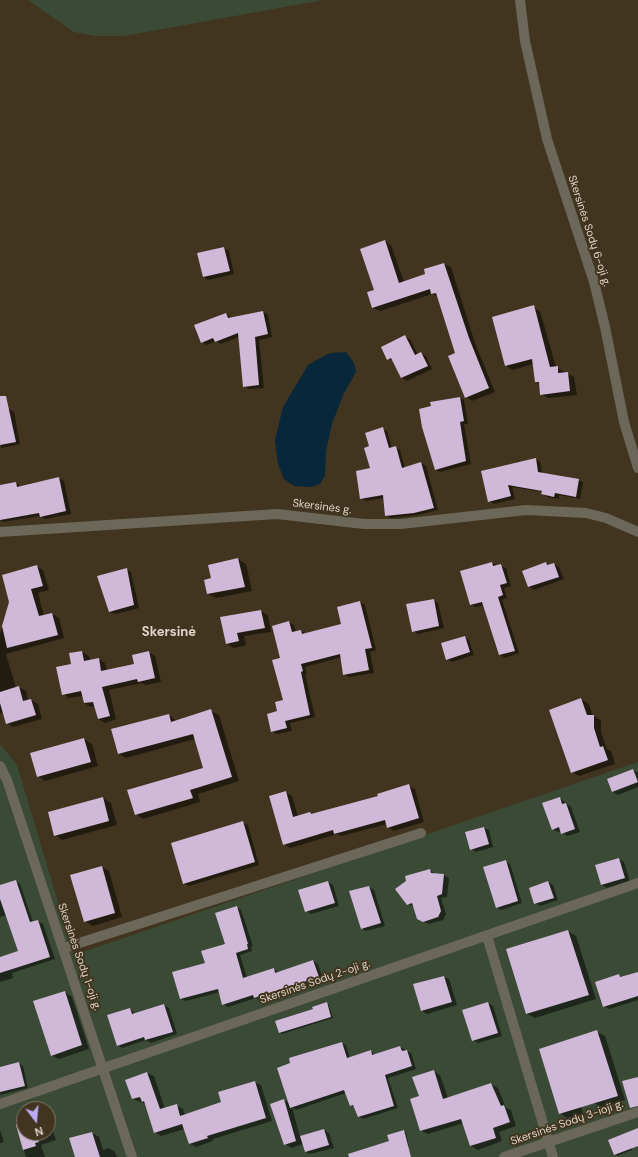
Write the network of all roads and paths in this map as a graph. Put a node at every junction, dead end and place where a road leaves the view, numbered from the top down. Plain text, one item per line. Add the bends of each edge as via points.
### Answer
1 (520, 0) edge
2 (638, 468) edge
3 (0, 532) edge
4 (638, 532) edge
5 (0, 766) edge
6 (420, 833) dead end
7 (638, 883) edge
8 (487, 936) junction
9 (64, 948) junction
10 (104, 1068) junction
11 (0, 1104) edge
12 (638, 1112) edge
13 (548, 1141) junction
14 (132, 1157) edge
15 (504, 1157) edge
16 (553, 1157) edge

1 - 2 street, Skersinės Sodų 6-oji g. via 525,41 547,139 594,282 624,422
3 - 4 street, Skersinės g. via 277,514 364,524 401,524 526,510 586,513 606,518
5 - 9 street, Skersinės Sodų 1-oji g.
6 - 9 street
7 - 8 street, Skersinės Sodų 2-oji g.
8 - 10 street, Skersinės Sodų 2-oji g.
8 - 13 street
9 - 10 street, Skersinės Sodų 1-oji g.
10 - 11 street, Skersinės Sodų 2-oji g.
10 - 14 street, Skersinės Sodų 1-oji g.
12 - 13 street, Skersinės Sodų 3-ioji g.
13 - 15 street, Skersinės Sodų 3-ioji g.
13 - 16 street

